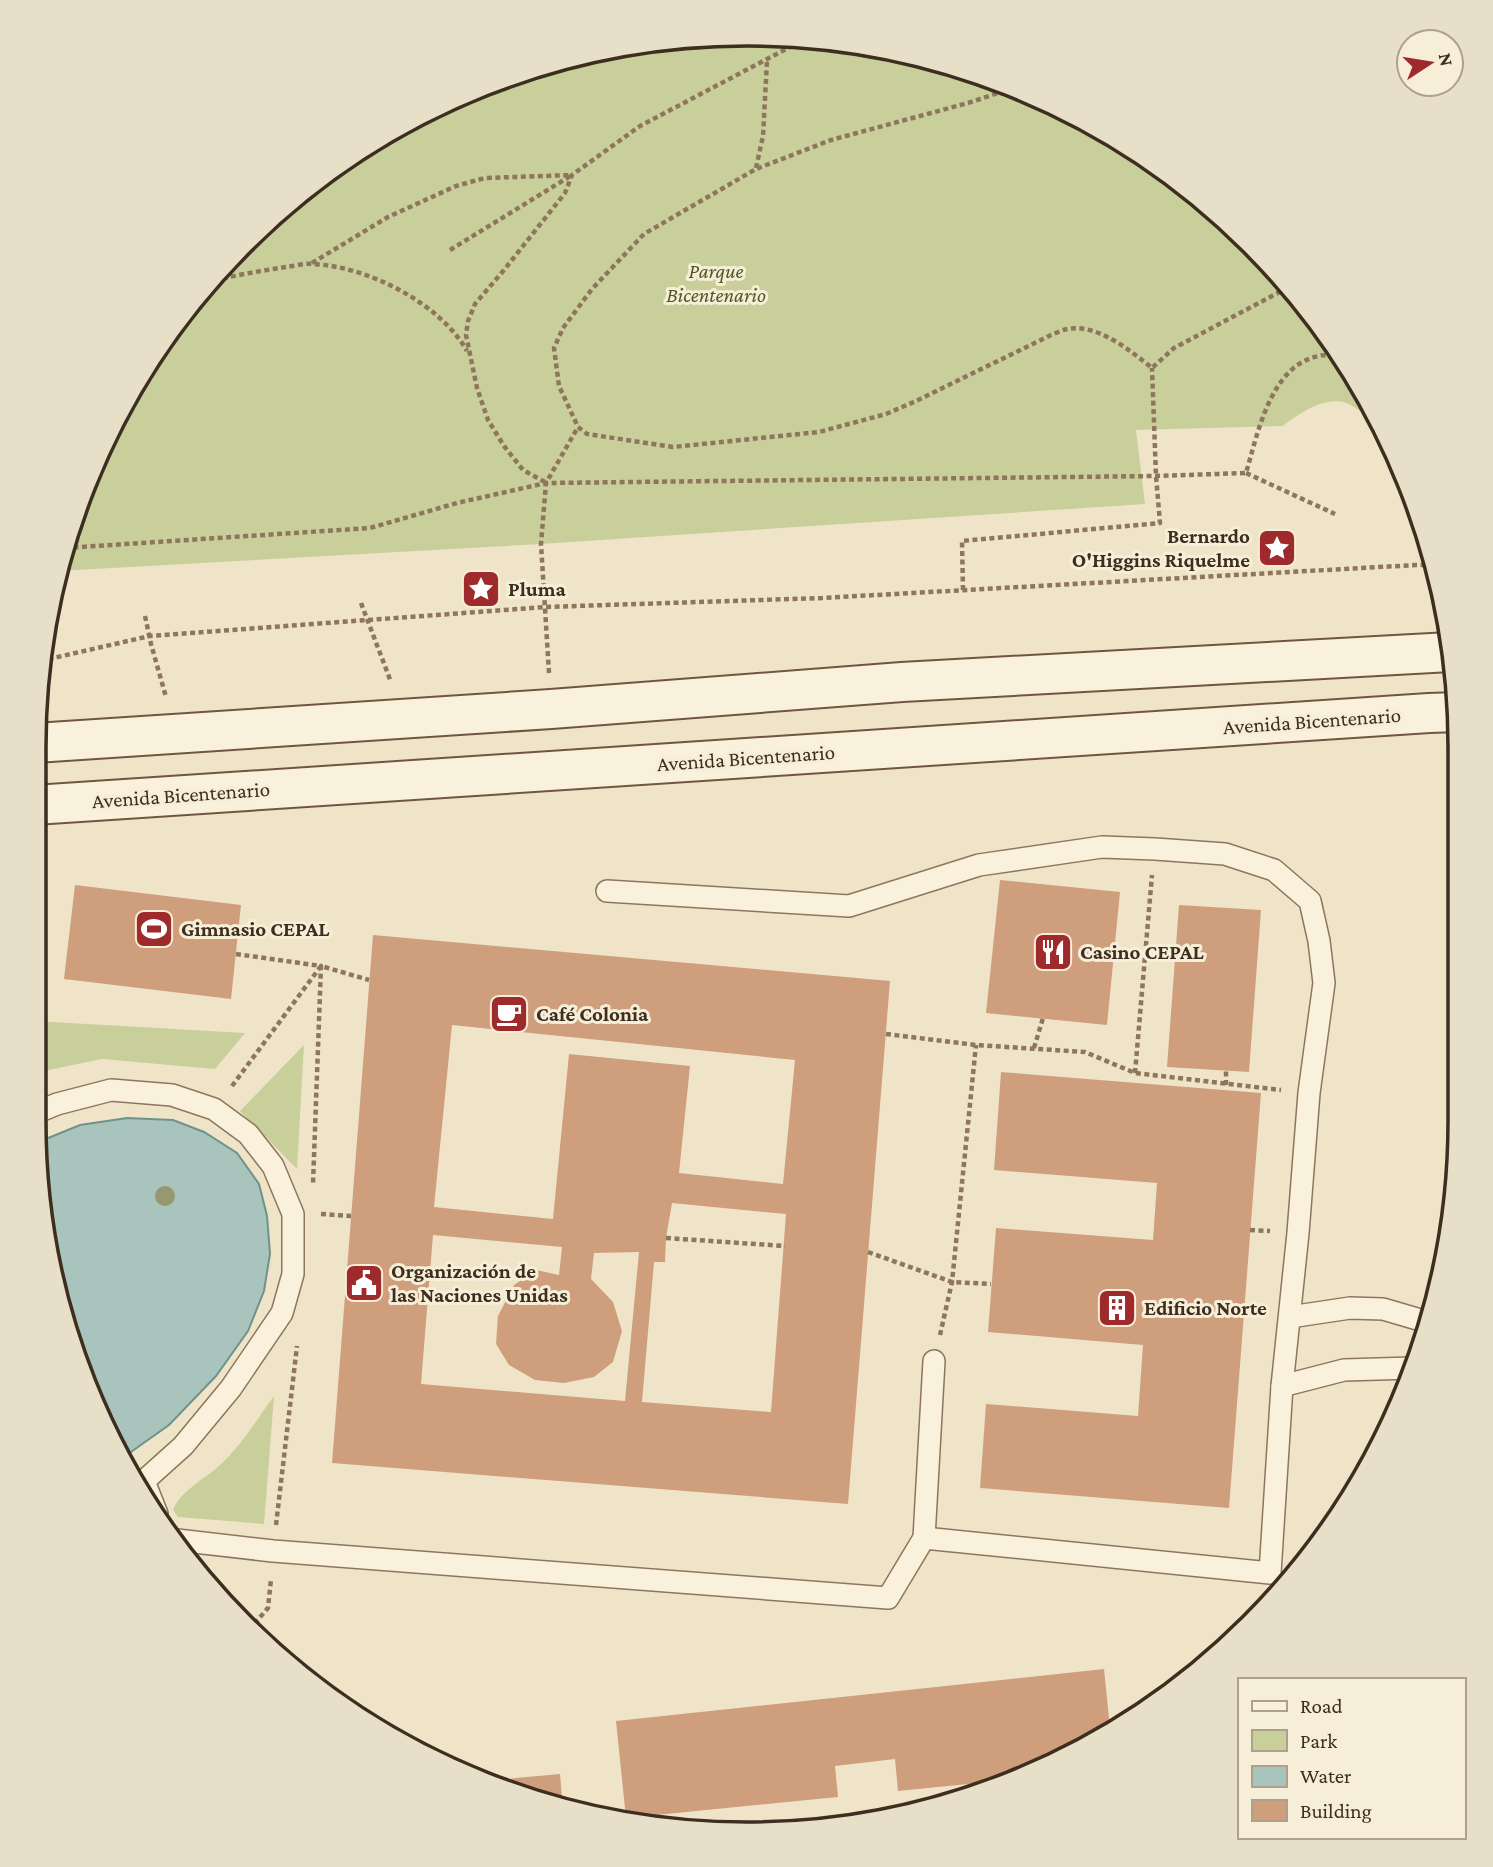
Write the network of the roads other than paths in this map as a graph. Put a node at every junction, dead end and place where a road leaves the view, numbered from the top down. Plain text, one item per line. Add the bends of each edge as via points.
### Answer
1 (1442, 652) edge
2 (1447, 712) edge
3 (46, 742) edge
4 (46, 804) edge
5 (607, 891) dead end
6 (46, 1109) edge
7 (1290, 1317) junction
8 (1418, 1319) edge
9 (934, 1361) road end
10 (1402, 1368) edge
11 (1282, 1386) junction
12 (144, 1479) edge
13 (924, 1538) junction
14 (185, 1540) edge

1 - 3 main road via 902,682
2 - 4 main road, Avenida Bicentenario
5 - 7 lane via 849,906 979,865 1102,847 1225,855 1274,870 1310,901 1324,983 1309,1093
6 - 12 lane via 111,1090 172,1095 214,1109 248,1134 273,1166 293,1214 293,1274 282,1313 231,1388 183,1446
7 - 8 lane via 1350,1308 1383,1309
7 - 11 lane
9 - 13 lane
10 - 11 lane via 1344,1370
11 - 13 lane via 1270,1573
13 - 14 lane via 888,1598 273,1551

